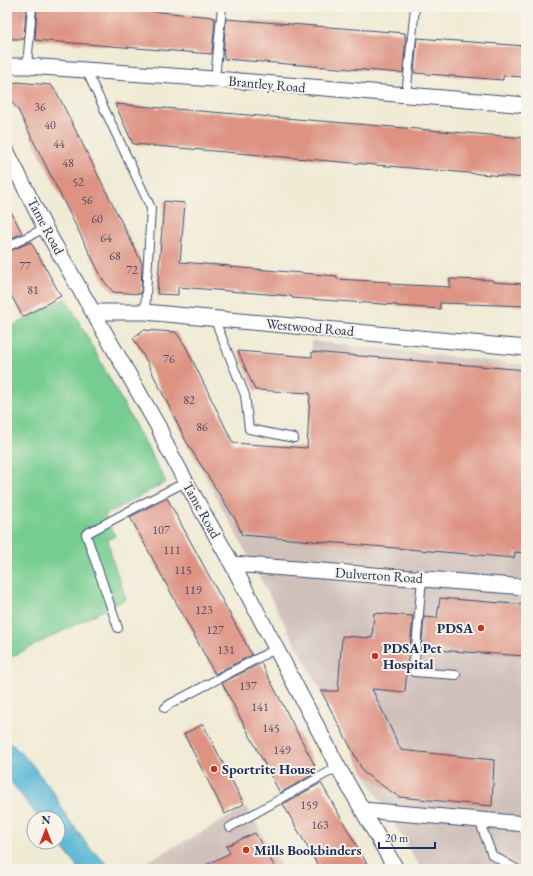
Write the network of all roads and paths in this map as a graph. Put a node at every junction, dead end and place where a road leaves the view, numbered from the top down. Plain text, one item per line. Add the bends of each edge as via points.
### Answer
1 (32, 7) edge
2 (222, 7) edge
3 (415, 7) edge
4 (7, 66) edge
5 (27, 66) junction
6 (86, 70) junction
7 (215, 79) junction
8 (406, 96) junction
9 (526, 105) edge
10 (7, 152) edge
11 (45, 228) junction
12 (7, 246) edge
13 (93, 312) junction
14 (145, 312) junction
15 (214, 318) junction
16 (526, 348) edge
17 (294, 438) dead end
18 (186, 482) junction
19 (232, 564) junction
20 (422, 578) junction
21 (526, 586) edge
22 (118, 628) dead end
23 (277, 648) junction
24 (456, 676) dead end
25 (165, 708) dead end
26 (338, 767) junction
27 (363, 810) junction
28 (479, 820) junction
29 (526, 824) edge
30 (230, 827) dead end
31 (396, 869) edge
32 (516, 869) edge

1 - 5 lane
2 - 7 lane
3 - 8 lane
4 - 5 street, Brantley Road
5 - 6 street, Brantley Road
6 - 7 street, Brantley Road
6 - 14 lane via 151,208
7 - 8 street, Brantley Road
8 - 9 street, Brantley Road
10 - 11 street, Tame Road
11 - 12 lane
11 - 13 street, Tame Road
13 - 14 street, Westwood Road
13 - 18 street, Tame Road
14 - 15 street, Westwood Road
15 - 16 street, Westwood Road
15 - 17 lane via 245,394 249,429
18 - 19 street, Tame Road
18 - 22 lane via 86,534
19 - 20 street, Dulverton Road
19 - 23 street, Tame Road
20 - 21 street, Dulverton Road
20 - 24 lane via 414,672
23 - 25 lane
23 - 26 street, Tame Road
26 - 27 street, Tame Road
26 - 30 lane
27 - 28 street
27 - 31 street, Tame Road
28 - 29 street
28 - 32 lane via 492,855

